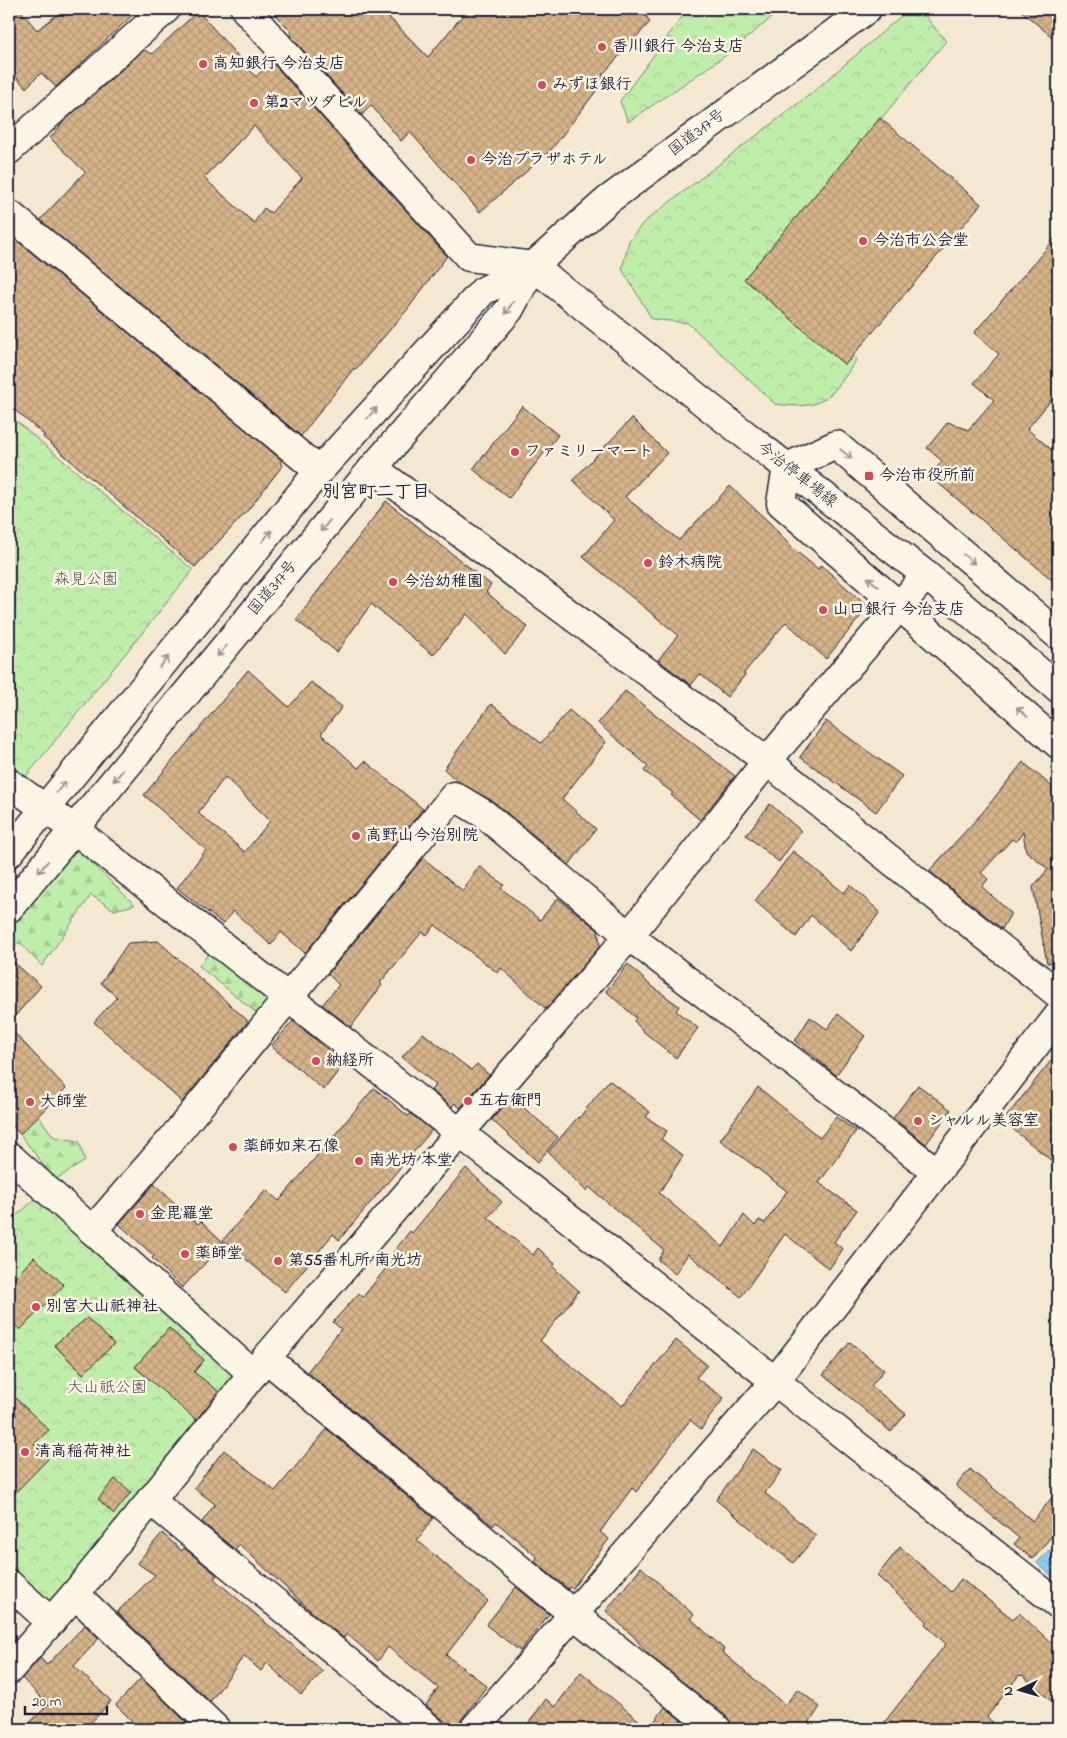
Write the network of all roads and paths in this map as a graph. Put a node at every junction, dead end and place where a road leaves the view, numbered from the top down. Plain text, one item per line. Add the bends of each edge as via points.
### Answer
1 (166, 9) edge
2 (245, 9) edge
3 (867, 9) edge
4 (9, 150) edge
5 (9, 214) edge
6 (533, 266) junction
7 (787, 467) junction
8 (373, 468) junction
9 (319, 471) junction
10 (926, 575) junction
11 (901, 606) junction
12 (1058, 635) edge
13 (1058, 688) edge
14 (1058, 744) edge
15 (767, 761) junction
16 (9, 783) edge
17 (43, 808) junction
18 (74, 829) junction
19 (9, 853) edge
20 (9, 908) edge
21 (629, 936) junction
22 (1058, 994) edge
23 (286, 998) junction
24 (1058, 1016) edge
25 (460, 1133) junction
26 (9, 1156) edge
27 (937, 1172) junction
28 (93, 1230) junction
29 (259, 1366) junction
30 (776, 1380) junction
31 (150, 1500) junction
32 (9, 1584) edge
33 (75, 1594) junction
34 (1058, 1604) edge
35 (572, 1613) junction
36 (51, 1622) junction
37 (9, 1670) edge
38 (216, 1729) edge
39 (430, 1729) edge
40 (474, 1729) edge
41 (717, 1729) edge

1 - 4 main road
2 - 6 main road via 469,257
3 - 6 main road, 国道317号 via 608,200
5 - 9 main road
6 - 7 main road, 今治停車場線
6 -> 8 main road, 国道317号 via 509,310
9 -> 6 main road, 国道317号 via 483,291
7 - 10 main road, 今治停車場線
11 -> 7 main road via 781,503
7 -> 12 main road via 836,445
8 - 15 main road
8 -> 18 main road, 国道317号
17 -> 9 main road, 国道317号
10 - 11 main road
10 - 13 main road, 今治停車場線
14 -> 11 main road
11 - 15 main road
15 - 21 main road
15 - 22 main road
16 - 17 main road
17 - 18 main road
17 - 19 main road, 国道317号
18 -> 20 main road, 国道317号
18 - 23 main road
21 - 23 main road via 484,814 454,796
21 - 25 main road
21 - 27 main road
23 - 25 main road
23 - 28 main road via 172,1139
24 - 27 main road
25 - 29 main road
25 - 30 main road
26 - 28 main road
27 - 30 main road
28 - 29 main road
29 - 31 main road
29 - 35 main road
30 - 34 main road
30 - 35 main road
31 - 33 main road
31 - 39 main road
32 - 36 main road
33 - 36 main road
33 - 38 main road
35 - 40 main road
35 - 41 main road
36 - 37 main road

